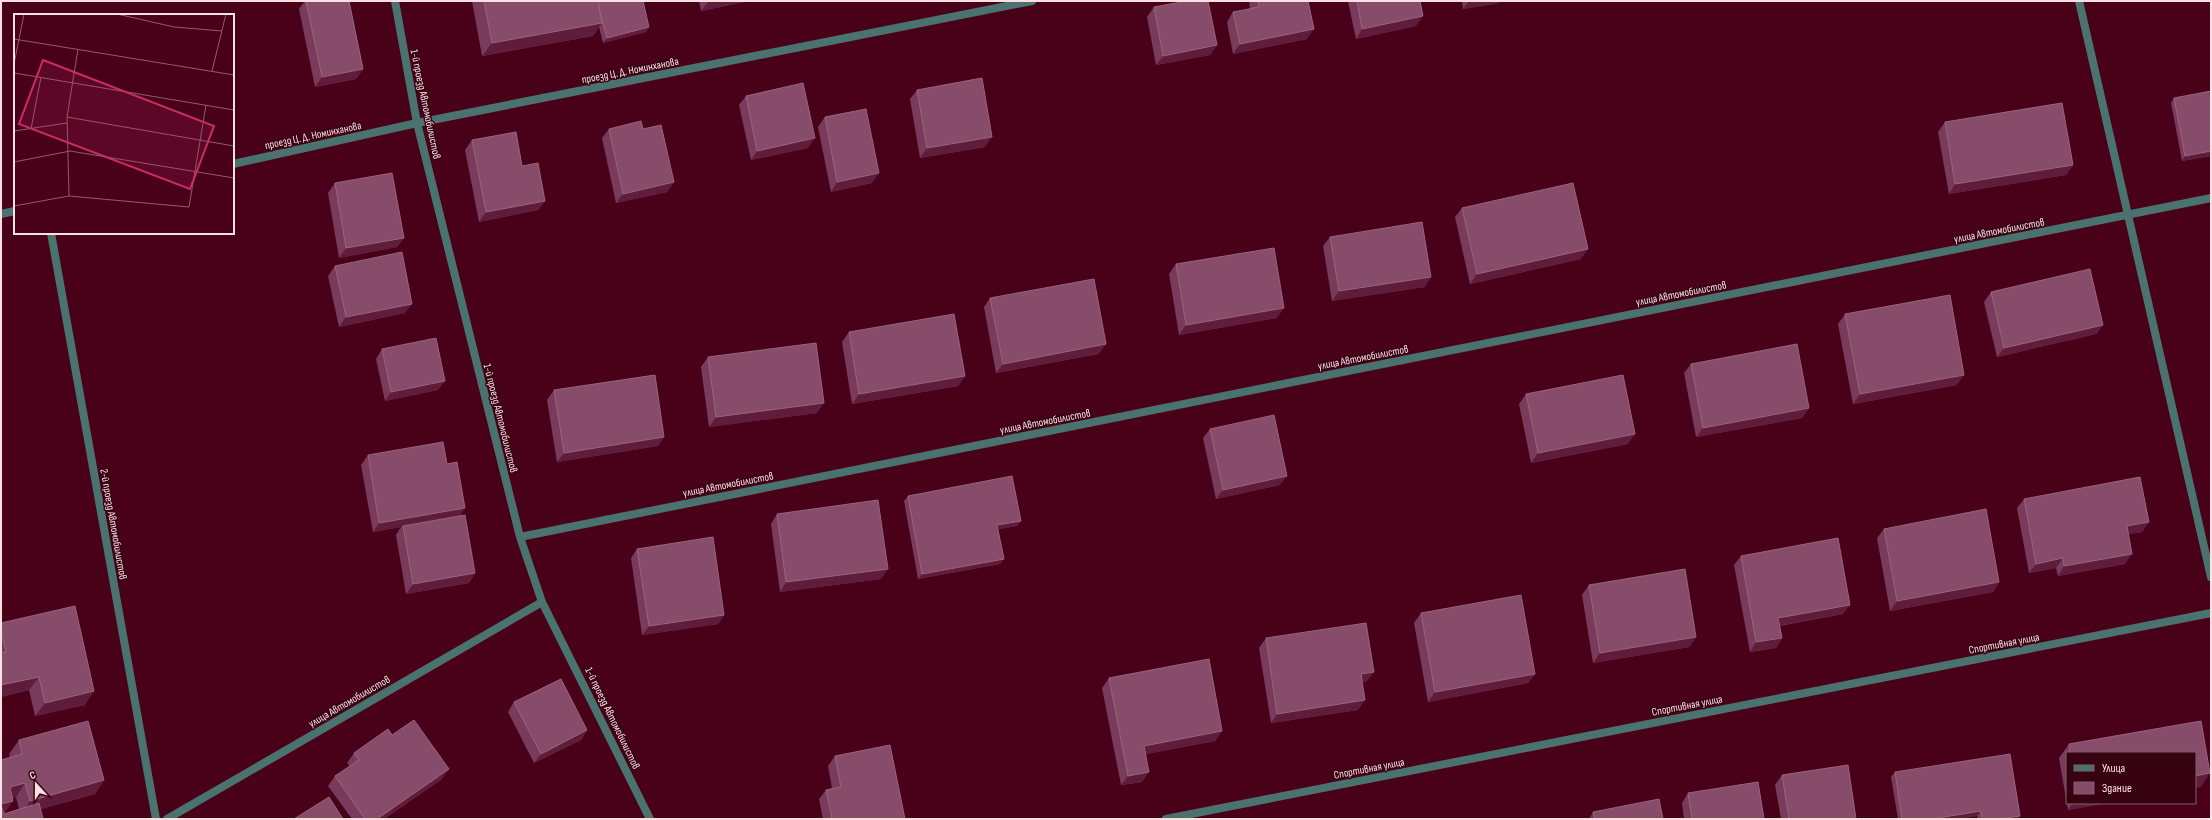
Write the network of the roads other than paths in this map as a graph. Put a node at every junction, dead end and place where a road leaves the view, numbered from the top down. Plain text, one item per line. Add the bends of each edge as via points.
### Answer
1 (394, 1) edge
2 (1032, 1) edge
3 (2079, 1) edge
4 (417, 123) junction
5 (234, 164) edge
6 (2211, 198) edge
7 (14, 211) edge
8 (1, 214) edge
9 (2127, 215) junction
10 (51, 234) edge
11 (520, 537) junction
12 (2211, 577) edge
13 (542, 602) junction
14 (2211, 613) edge
15 (156, 819) edge
16 (167, 819) edge
17 (650, 819) edge
18 (1166, 819) edge

1 - 4 street, 1-й проезд Автомобилистов
2 - 4 street, проезд Ц. Д. Номинханова
3 - 9 street
4 - 5 street, проезд Ц. Д. Номинханова
4 - 11 street, 1-й проезд Автомобилистов
6 - 9 street, улица Автомобилистов
7 - 8 street
9 - 11 street, улица Автомобилистов
9 - 12 street
10 - 15 street, 2-й проезд Автомобилистов
11 - 13 street, 1-й проезд Автомобилистов
13 - 16 street, улица Автомобилистов
13 - 17 street, 1-й проезд Автомобилистов
14 - 18 street, Спортивная улица

